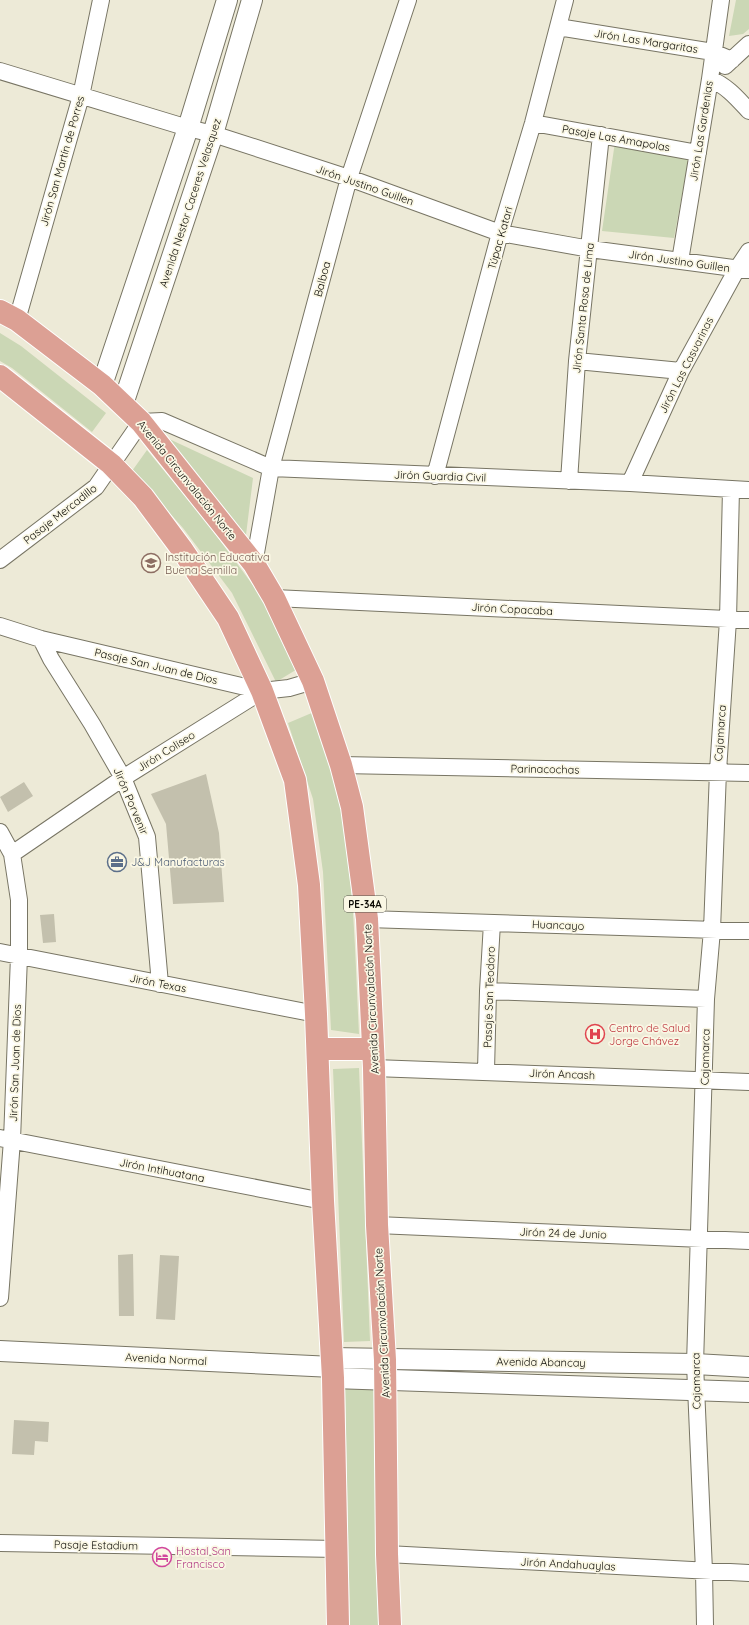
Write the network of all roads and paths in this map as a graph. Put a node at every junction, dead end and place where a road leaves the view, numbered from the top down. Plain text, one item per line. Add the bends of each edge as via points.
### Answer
1 (101, 0) edge
2 (227, 0) edge
3 (252, 0) edge
4 (408, 0) edge
5 (565, 0) edge
6 (722, 0) edge
7 (558, 27) junction
8 (749, 44) edge
9 (713, 52) junction
10 (732, 60) junction
11 (0, 71) edge
12 (710, 78) junction
13 (81, 96) junction
14 (749, 111) edge
15 (533, 123) junction
16 (188, 128) junction
17 (213, 134) junction
18 (601, 135) junction
19 (698, 153) junction
20 (349, 178) junction
21 (500, 233) junction
22 (590, 249) junction
23 (749, 251) edge
24 (680, 261) junction
25 (743, 270) edge
26 (8, 315) edge
27 (577, 361) junction
28 (681, 372) junction
29 (0, 376) edge
30 (102, 385) junction
31 (123, 404) junction
32 (141, 422) junction
33 (111, 464) junction
34 (271, 468) junction
35 (435, 476) junction
36 (569, 481) junction
37 (630, 483) junction
38 (731, 489) junction
39 (749, 490) edge
40 (0, 560) edge
41 (254, 564) junction
42 (274, 598) junction
43 (728, 620) junction
44 (749, 620) edge
45 (0, 626) edge
46 (42, 639) junction
47 (313, 681) junction
48 (262, 691) junction
49 (341, 765) junction
50 (718, 771) junction
51 (749, 773) edge
52 (123, 778) junction
53 (0, 832) edge
54 (12, 854) junction
55 (367, 919) junction
56 (492, 923) junction
57 (712, 930) junction
58 (749, 931) edge
59 (0, 952) edge
60 (19, 956) junction
61 (160, 984) junction
62 (488, 990) junction
63 (706, 999) junction
64 (316, 1014) junction
65 (318, 1049) junction
66 (374, 1059) junction
67 (486, 1071) junction
68 (705, 1080) junction
69 (749, 1082) edge
70 (6, 1139) edge
71 (323, 1202) junction
72 (377, 1226) junction
73 (698, 1239) junction
74 (749, 1241) edge
75 (0, 1298) edge
76 (0, 1351) edge
77 (695, 1364) junction
78 (749, 1367) edge
79 (333, 1368) junction
80 (385, 1369) junction
81 (696, 1389) junction
82 (749, 1392) edge
83 (0, 1543) edge
84 (336, 1549) junction
85 (387, 1554) junction
86 (704, 1571) junction
87 (749, 1573) edge
88 (338, 1625) edge
89 (390, 1625) edge
90 (704, 1625) edge

1 - 13 street, Jirón San Martín de Porres
2 - 16 street
3 - 17 street, Avenida Nestor Caceres Velasquez
4 - 20 street, Balboa
5 - 7 street, Túpac Katari
6 - 9 street, Jirón Las Gardenias
7 - 9 street, Jirón Las Margaritas
7 - 15 street, Túpac Katari
8 - 10 street
9 - 10 street, Jirón Las Margaritas
9 - 12 street, Jirón Las Gardenias
10 - 12 street
11 - 13 street, Jirón Justino Guillen
12 - 14 street via 728,89
12 - 19 street, Jirón Las Gardenias
13 - 16 street, Jirón Justino Guillen
13 - 26 street, Jirón San Martín de Porres
15 - 18 street, Pasaje Las Amapolas
15 - 21 street, Túpac Katari
16 - 17 street, Jirón Justino Guillen
16 - 30 street
17 - 20 street, Jirón Justino Guillen
17 - 31 street, Avenida Nestor Caceres Velasquez
18 - 19 street, Pasaje Las Amapolas
18 - 22 street, Jirón Santa Rosa de Lima
19 - 24 street, Jirón Las Gardenias
20 - 21 street, Jirón Justino Guillen
20 - 34 street, Balboa
21 - 22 street, Jirón Justino Guillen
21 - 35 street, Túpac Katari
22 - 24 street, Jirón Justino Guillen
22 - 27 street, Jirón Santa Rosa de Lima
23 - 25 street, Jirón Las Casuarinas
24 - 25 street, Jirón Justino Guillen
25 - 28 street, Jirón Las Casuarinas
26 - 30 highway, Avenida Circunvalación Norte / PE-34A
27 - 28 street
27 - 36 street, Jirón Santa Rosa de Lima
28 - 37 street, Jirón Las Casuarinas
29 - 33 highway
30 - 31 highway, Avenida Circunvalación Norte / PE-34A
31 - 32 highway, Avenida Circunvalación Norte / PE-34A
32 - 33 street, Pasaje Mercadillo
32 - 34 street, Jirón Guardia Civil via 162,421
32 - 41 highway, Avenida Circunvalación Norte / PE-34A
33 - 40 street, Pasaje Mercadillo via 96,487
33 - 48 highway via 143,497 228,618
34 - 35 street, Jirón Guardia Civil
34 - 41 street, Balboa
35 - 36 street, Jirón Guardia Civil
36 - 37 street, Jirón Guardia Civil
37 - 38 street, Jirón Guardia Civil
38 - 39 street, Jirón Guardia Civil
38 - 43 street, Cajamarca
41 - 42 highway, Avenida Circunvalación Norte / PE-34A
42 - 43 street, Jirón Copacaba
42 - 47 highway, Avenida Circunvalación Norte / PE-34A
43 - 44 street, Jirón Copacaba
43 - 50 street, Cajamarca
45 - 46 street, Pasaje San Juan de Dios
46 - 48 street, Pasaje San Juan de Dios
46 - 52 street, Jirón Porvenir via 51,659
47 - 48 street, Pasaje San Juan de Dios via 289,688
47 - 49 highway, Avenida Circunvalación Norte / PE-34A
48 - 52 street, Jirón Coliseo
48 - 64 highway via 295,780 309,885
49 - 50 street, Parinacochas
49 - 55 highway, Avenida Circunvalación Norte / PE-34A via 352,807
50 - 51 street, Parinacochas
50 - 57 street, Cajamarca
52 - 54 street, Jirón Coliseo
52 - 61 street, Jirón Porvenir via 146,837
53 - 54 street, Jirón San Juan de Dios
54 - 60 street, Jirón San Juan de Dios via 19,900
55 - 56 street, Huancayo
55 - 66 highway, Avenida Circunvalación Norte / PE-34A
56 - 57 street, Huancayo
56 - 62 street, Pasaje San Teodoro
57 - 58 street, Huancayo
57 - 63 street, Cajamarca
59 - 60 street, Jirón Texas
60 - 61 street, Jirón Texas
60 - 70 street, Jirón San Juan de Dios
61 - 64 street, Jirón Texas
62 - 63 street
62 - 67 street, Pasaje San Teodoro
63 - 68 street, Cajamarca
64 - 65 highway
65 - 66 highway
65 - 71 highway
66 - 67 street, Jirón Ancash
66 - 72 highway, Avenida Circunvalación Norte / PE-34A
67 - 68 street, Jirón Ancash
68 - 69 street, Jirón Ancash
68 - 73 street, Cajamarca
70 - 71 street, Jirón Intihuatana
70 - 75 street, Jirón San Juan de Dios
71 - 79 highway
72 - 73 street, Jirón 24 de Junio
72 - 80 highway, Avenida Circunvalación Norte / PE-34A
73 - 74 street, Jirón 24 de Junio
73 - 77 street, Cajamarca
76 - 79 street, Avenida Normal
77 - 78 street, Avenida Abancay
77 - 80 street, Avenida Abancay
77 - 81 street, Cajamarca
79 - 80 street, Avenida Abancay
79 - 84 highway
80 - 81 street, Avenida Abancay
80 - 85 highway, Avenida Circunvalación Norte / PE-34A
81 - 82 street, Avenida Abancay
81 - 86 street, Cajamarca
83 - 84 street, Pasaje Estadium
84 - 88 highway
85 - 86 street, Jirón Andahuaylas
85 - 89 highway, Avenida Circunvalación Norte / PE-34A
86 - 87 street, Jirón Andahuaylas
86 - 90 street, Cajamarca

